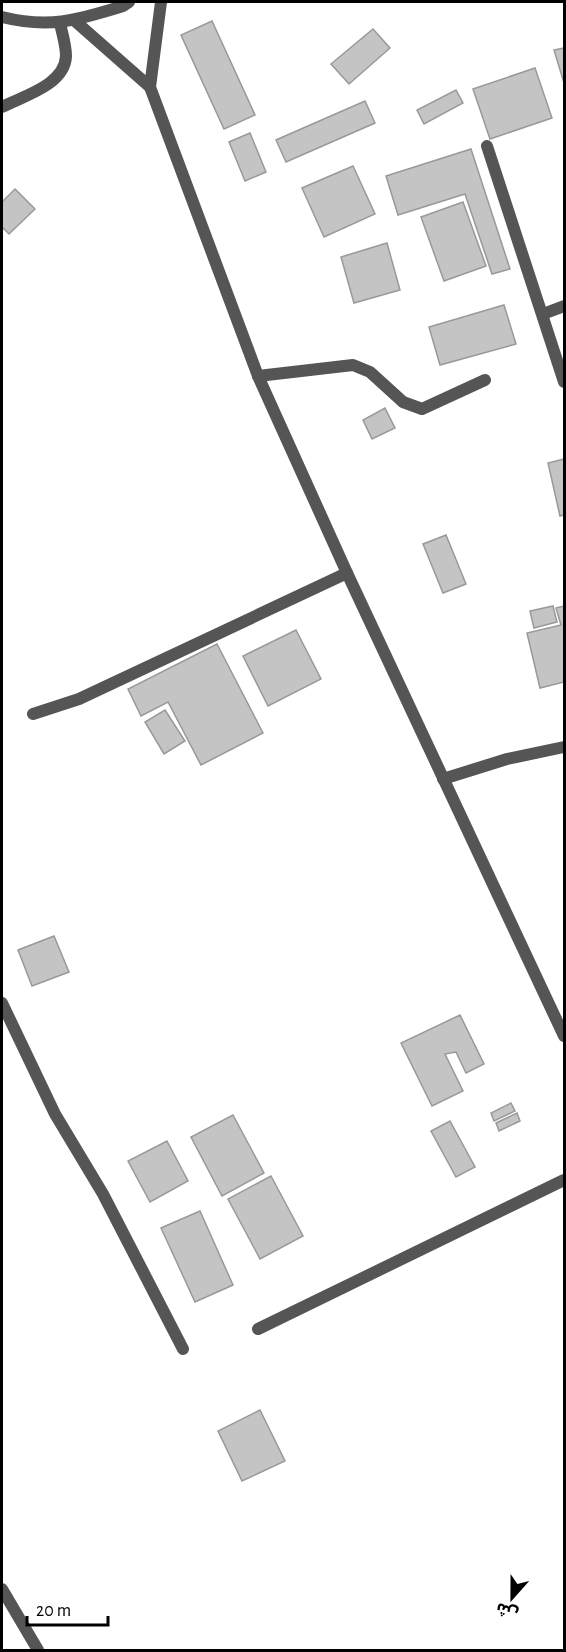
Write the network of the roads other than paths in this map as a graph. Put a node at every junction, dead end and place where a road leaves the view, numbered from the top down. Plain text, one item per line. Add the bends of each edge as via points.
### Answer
1 (129, 2) edge
2 (161, 2) edge
3 (2, 17) edge
4 (75, 21) junction
5 (60, 23) junction
6 (150, 87) junction
7 (2, 107) edge
8 (487, 146) dead end
9 (564, 306) edge
10 (543, 314) junction
11 (258, 376) junction
12 (484, 380) dead end
13 (564, 382) edge
14 (347, 573) junction
15 (33, 714) dead end
16 (564, 747) edge
17 (443, 779) junction
18 (2, 1003) edge
19 (564, 1036) edge
20 (564, 1180) edge
21 (258, 1329) dead end
22 (183, 1349) dead end
23 (2, 1589) edge
24 (36, 1650) edge

1 - 4 street
2 - 6 street
3 - 5 street via 20,22
4 - 5 street
4 - 6 street
5 - 7 street via 66,57 58,75
6 - 11 street
8 - 10 street
9 - 10 street
10 - 13 street
11 - 12 street via 353,365 370,372 403,402 422,409
11 - 14 street
14 - 15 street via 79,699
14 - 17 street
16 - 17 street
17 - 19 street
18 - 22 street via 55,1114 103,1194
20 - 21 street
23 - 24 street

